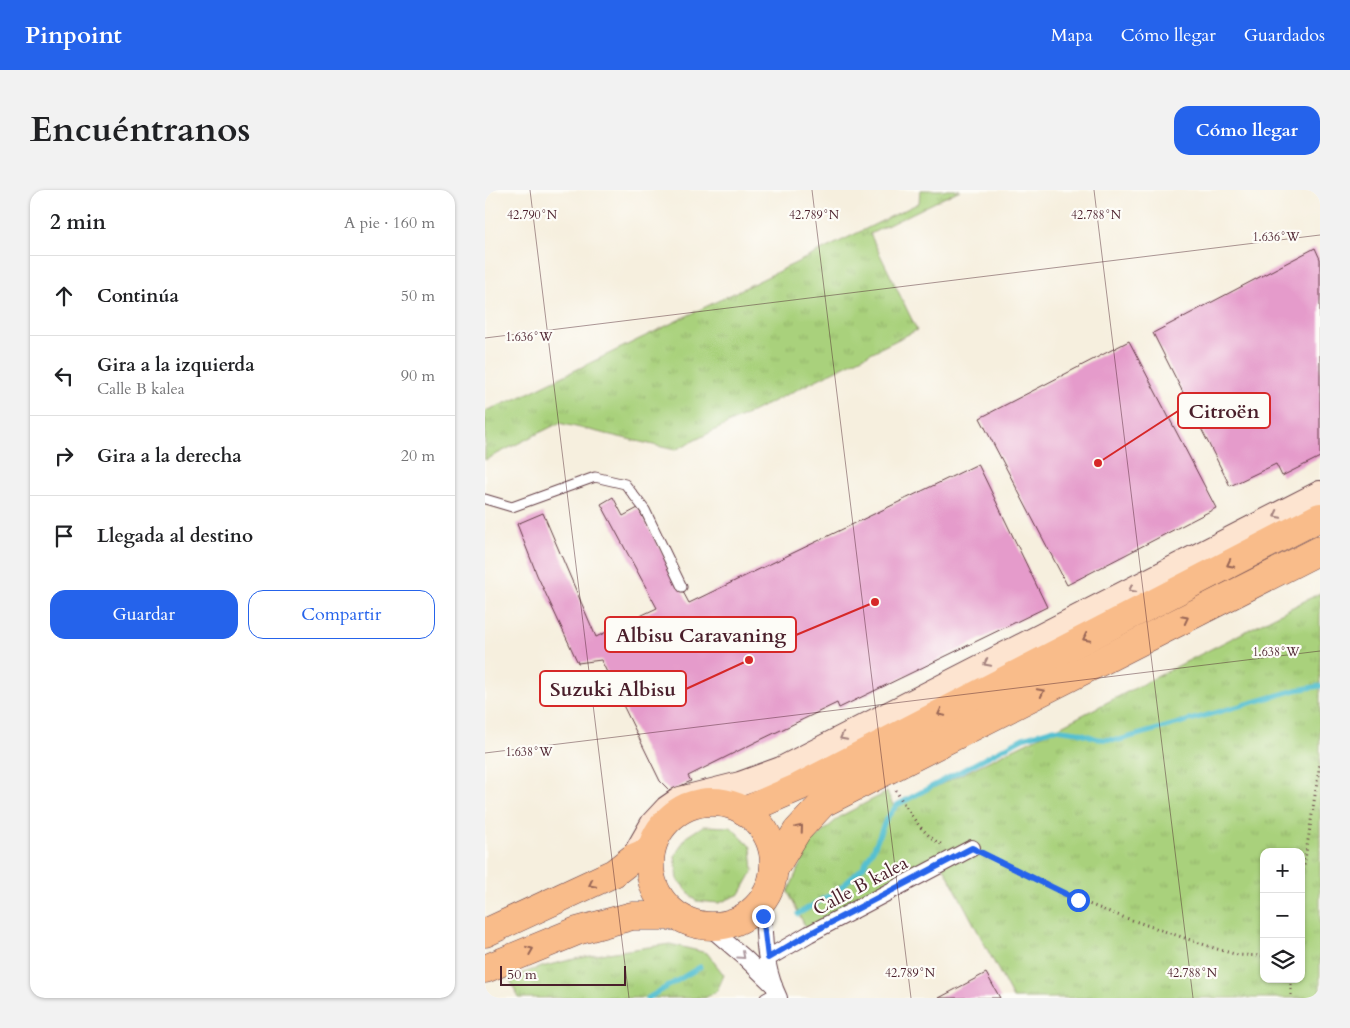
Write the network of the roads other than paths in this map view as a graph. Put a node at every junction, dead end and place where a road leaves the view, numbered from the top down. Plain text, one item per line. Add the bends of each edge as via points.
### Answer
1 (1320, 493) edge
2 (485, 500) edge
3 (1320, 517) edge
4 (1320, 550) edge
5 (682, 587) dead end
6 (744, 811) junction
7 (967, 851) road end
8 (641, 854) junction
9 (774, 869) junction
10 (765, 895) junction
11 (676, 916) junction
12 (709, 927) junction
13 (485, 933) edge
14 (768, 958) junction
15 (485, 970) edge
16 (774, 994) edge

1 -> 8 street via 781,769 741,784 680,799 653,823
2 - 5 lane via 513,507 595,477 625,484 645,510
3 -> 6 highway via 799,787
9 -> 4 highway via 797,831 823,803
6 - 8 highway via 716,802 687,807 670,817
6 - 9 highway via 757,821 767,836 773,852
7 - 14 street, Calle B kalea
8 - 11 highway via 662,903
8 -> 13 highway via 613,873
9 - 10 highway
10 - 12 highway via 743,919 726,926
10 - 14 street via 763,916
11 - 12 highway via 691,924
15 -> 11 highway via 577,931 632,916
12 -> 16 street via 744,957
14 - 16 street

